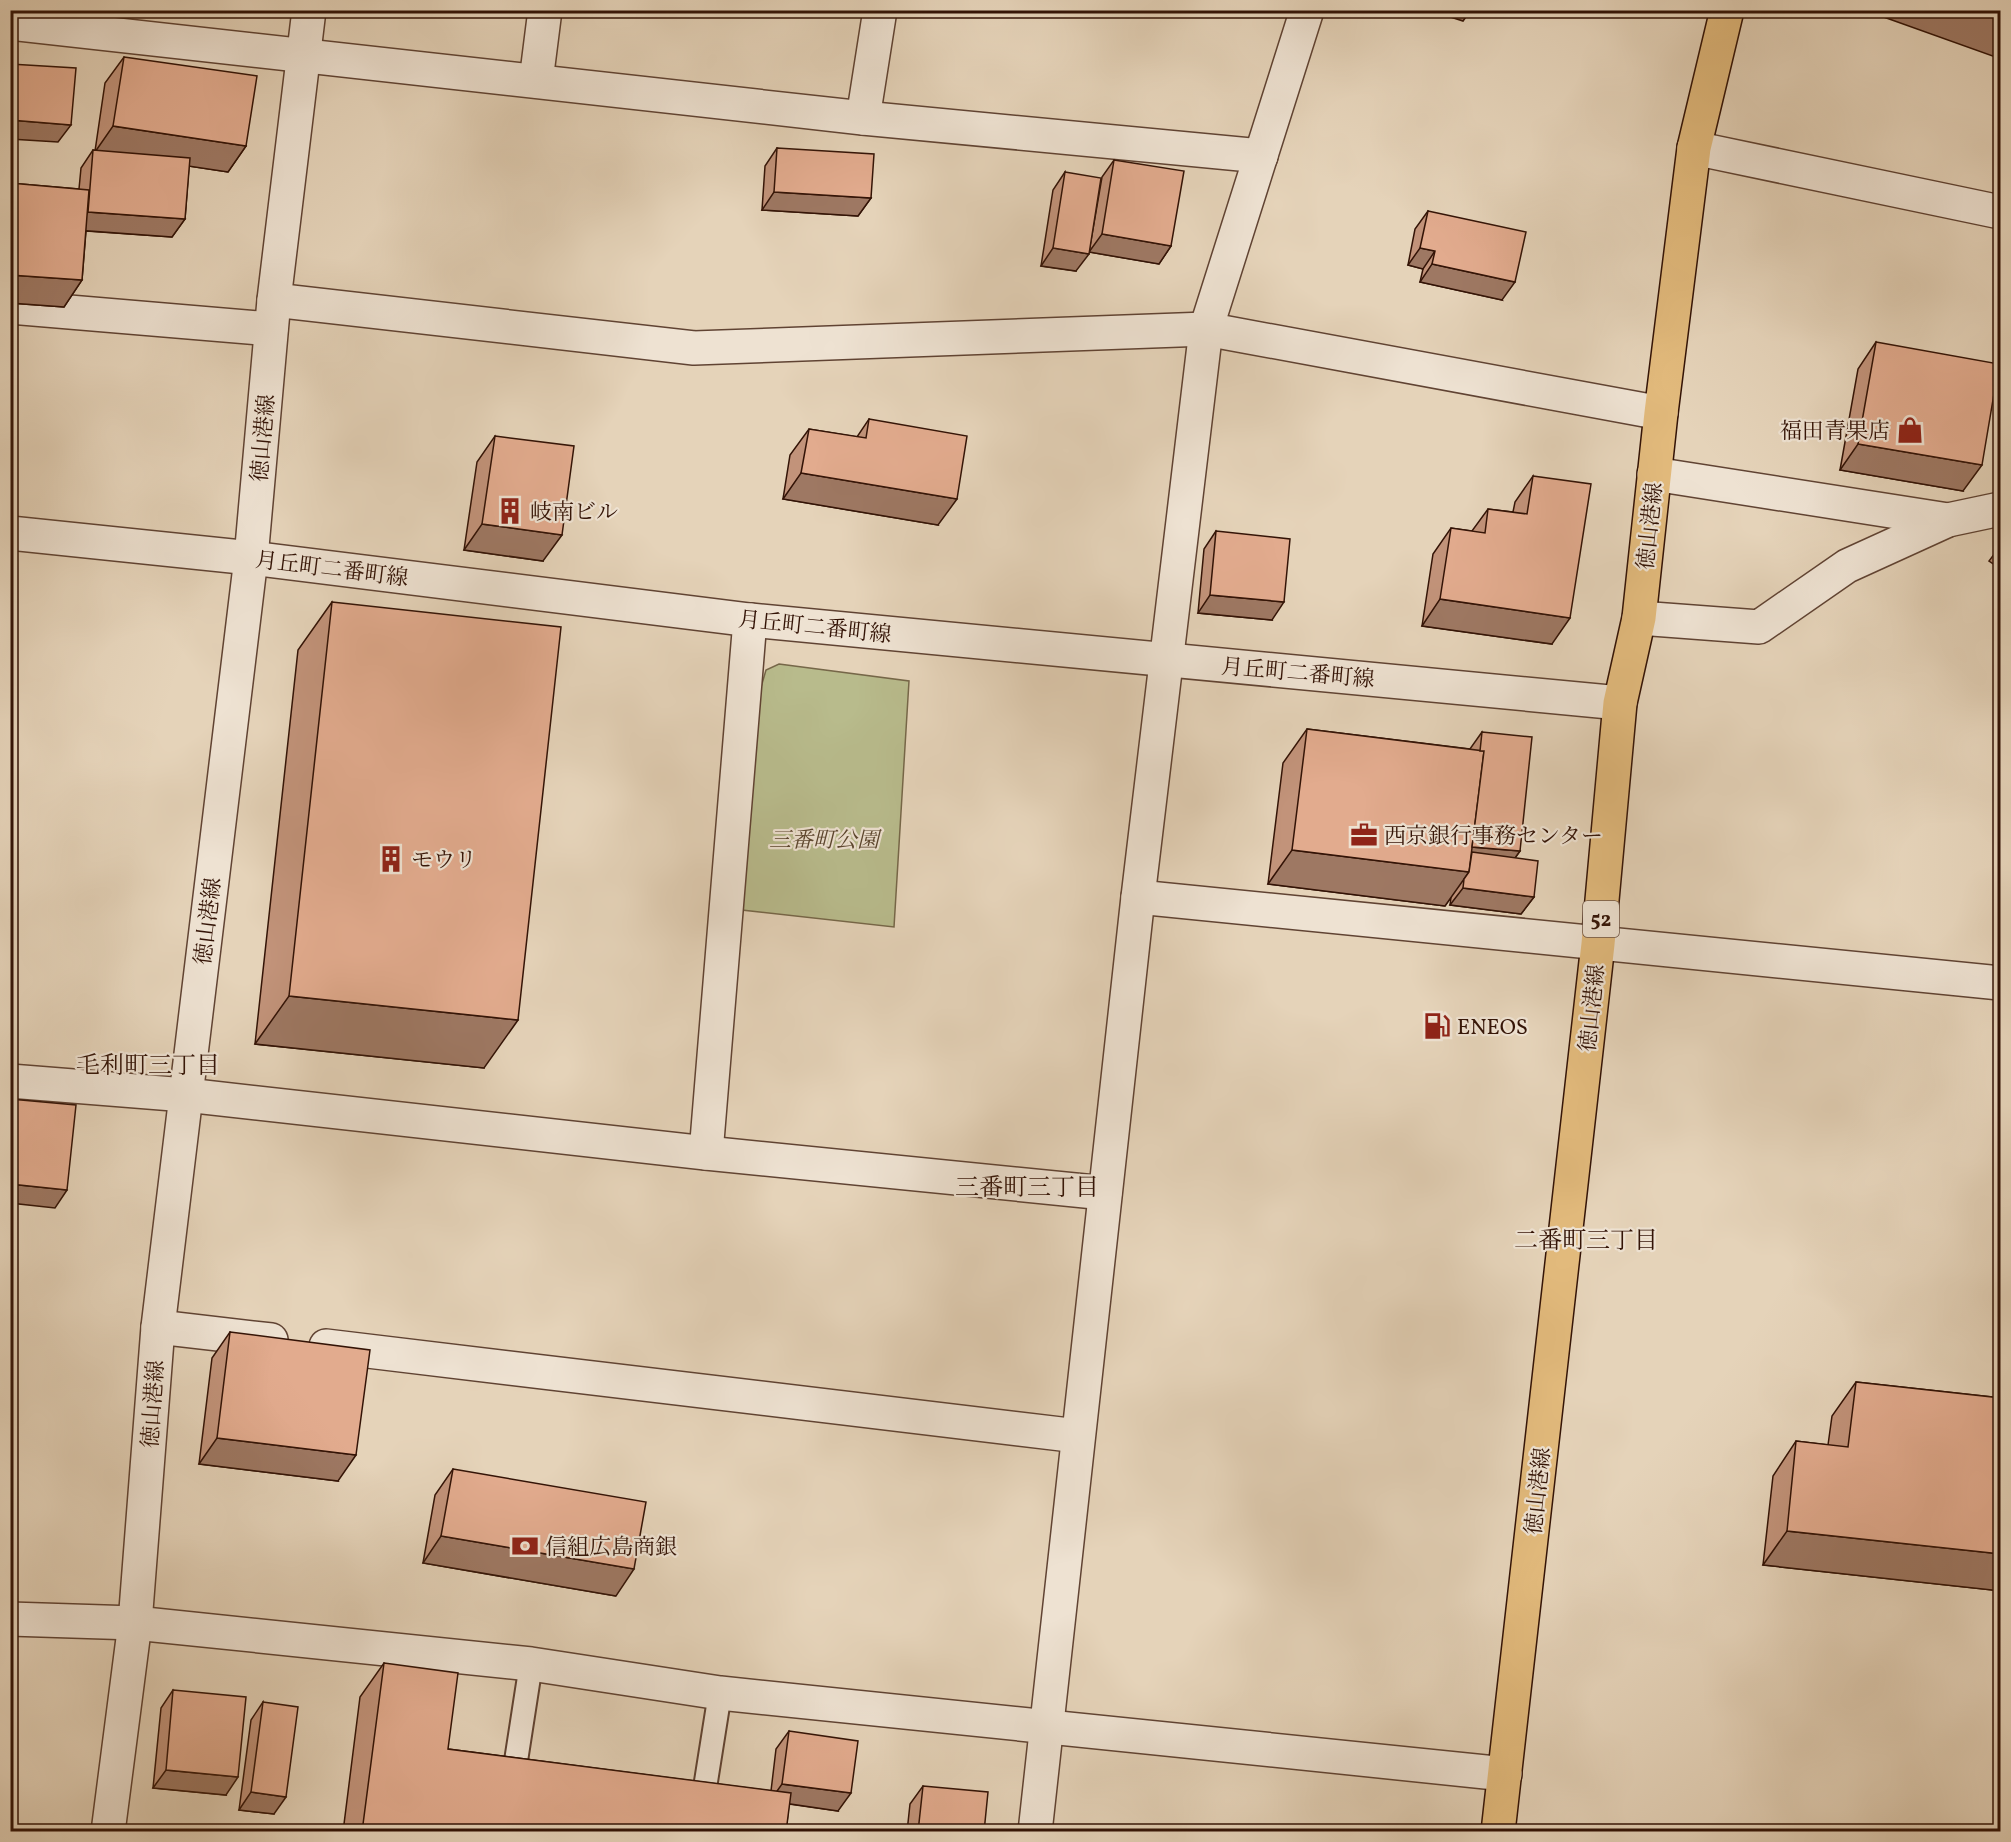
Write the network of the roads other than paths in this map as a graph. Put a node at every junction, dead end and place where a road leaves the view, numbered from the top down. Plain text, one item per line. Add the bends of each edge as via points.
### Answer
1 (309, 10) edge
2 (545, 10) edge
3 (880, 10) edge
4 (1307, 10) edge
5 (1727, 10) edge
6 (10, 23) edge
7 (304, 57) junction
8 (536, 81) junction
9 (862, 118) junction
10 (1694, 148) junction
11 (1261, 156) junction
12 (2001, 212) edge
13 (10, 307) edge
14 (273, 315) junction
15 (1206, 328) junction
16 (1660, 413) junction
17 (1654, 474) junction
18 (2001, 509) edge
19 (1948, 520) junction
20 (10, 533) edge
21 (251, 558) junction
22 (1639, 618) junction
23 (750, 620) junction
24 (1168, 660) junction
25 (1620, 703) junction
26 (1138, 897) junction
27 (1598, 944) junction
28 (2001, 983) edge
29 (10, 1081) edge
30 (186, 1095) junction
31 (706, 1153) junction
32 (1105, 1192) junction
33 (158, 1327) junction
34 (1077, 1436) junction
35 (10, 1619) edge
36 (135, 1623) junction
37 (531, 1664) junction
38 (720, 1693) junction
39 (1048, 1726) junction
40 (1505, 1774) junction
41 (506, 1824) edge
42 (108, 1832) edge
43 (698, 1832) edge
44 (1035, 1832) edge
45 (1498, 1832) edge

1 - 7 street, 徳山港線
2 - 8 street
3 - 9 street
4 - 11 street
5 - 10 main road, 徳山港線 / 52
6 - 7 street
7 - 8 street
7 - 14 street, 徳山港線
8 - 9 street
9 - 11 street
10 - 12 street
10 - 16 main road, 徳山港線 / 52
11 - 15 street
13 - 14 street
14 - 15 street via 694,348
14 - 21 street, 徳山港線
15 - 16 street
15 - 24 street
16 - 17 main road, 徳山港線 / 52
17 - 19 street
17 - 22 main road, 徳山港線 / 52
18 - 19 street
19 - 22 street via 1847,566 1759,627
20 - 21 street, 月丘町二番町線
21 - 23 street, 月丘町二番町線
21 - 30 street, 徳山港線
22 - 25 main road, 徳山港線 / 52
23 - 24 street, 月丘町二番町線
23 - 31 street
24 - 25 street, 月丘町二番町線
24 - 26 street
25 - 27 main road, 徳山港線 / 52
26 - 27 street
26 - 32 street
27 - 28 street
27 - 40 main road, 徳山港線 / 52
29 - 30 street
30 - 31 street
30 - 33 street, 徳山港線
31 - 32 street
32 - 34 street
33 - 34 street
33 - 36 street, 徳山港線
34 - 39 street
35 - 36 street
36 - 37 street
36 - 42 street, 徳山港線
37 - 38 street
37 - 41 lane
38 - 39 street
38 - 43 lane
39 - 40 street
39 - 44 street
40 - 45 main road, 徳山港線 / 52

